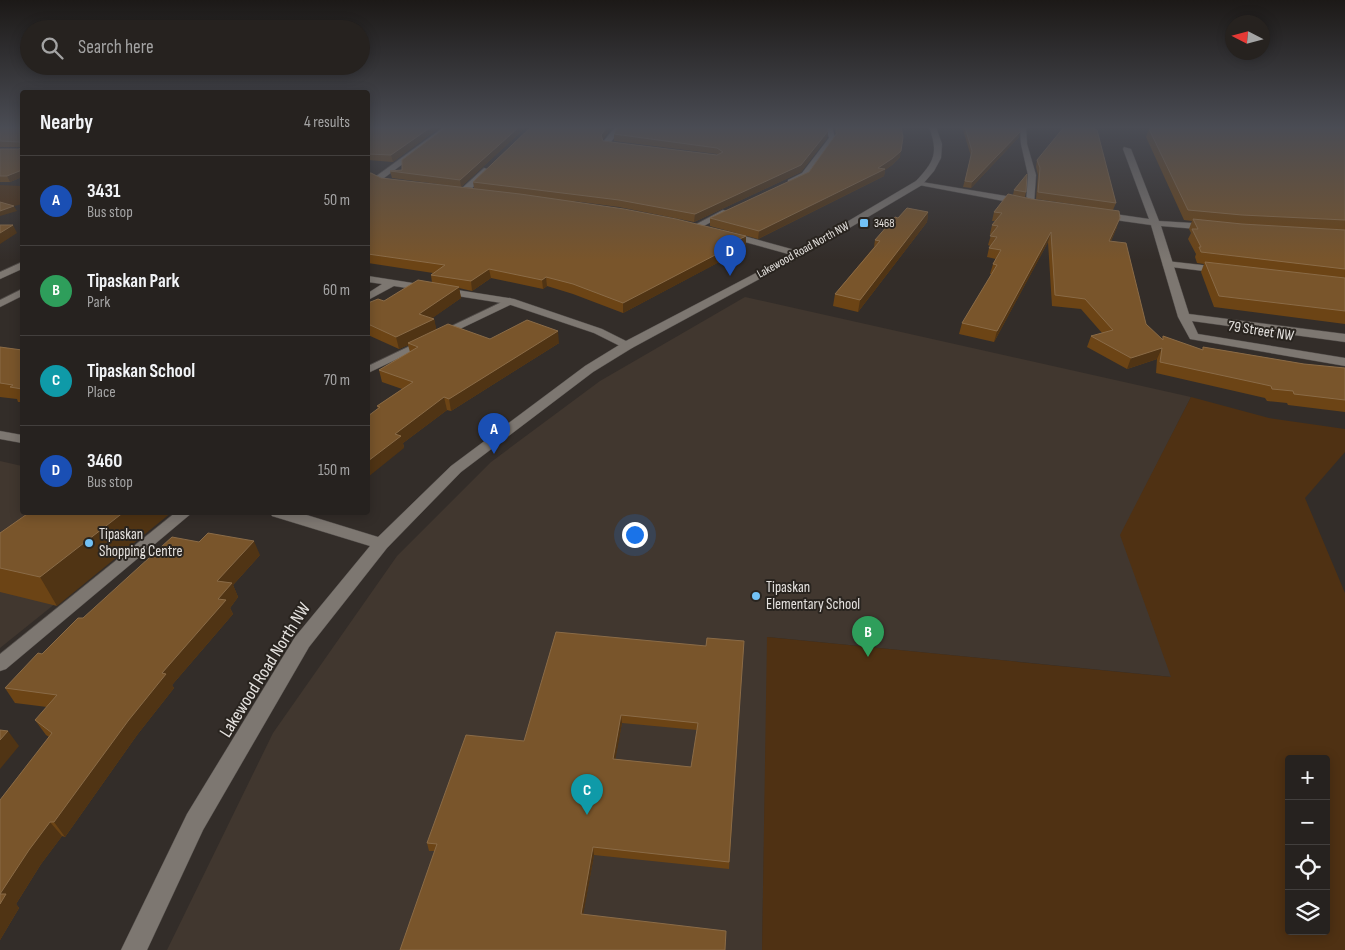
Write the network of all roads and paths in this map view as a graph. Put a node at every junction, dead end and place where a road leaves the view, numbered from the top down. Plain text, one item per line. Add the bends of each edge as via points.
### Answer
1 (388, 171) edge
2 (485, 171) edge
3 (809, 171) edge
4 (929, 171) edge
5 (1031, 171) edge
6 (1135, 171) edge
7 (919, 183) junction
8 (403, 184) edge
9 (780, 187) edge
10 (463, 192) edge
11 (1033, 204) joint
12 (738, 207) edge
13 (1096, 214) edge
14 (1155, 223) junction
15 (691, 226) joint
16 (1220, 228) edge
17 (799, 254) junction
18 (1166, 264) junction
19 (20, 266) edge
20 (1229, 271) edge
21 (0, 276) edge
22 (370, 278) edge
23 (393, 282) junction
24 (20, 293) edge
25 (370, 296) edge
26 (510, 300) junction
27 (0, 304) edge
28 (1184, 317) junction
29 (1345, 338) edge
30 (628, 345) junction
31 (1345, 362) edge
32 (370, 369) edge
33 (0, 434) edge
34 (20, 439) edge
35 (182, 515) edge
36 (288, 515) edge
37 (381, 544) junction
38 (0, 664) edge
39 (134, 950) edge

1 - 8 street via 378,179
2 - 10 lane
3 - 9 lane
4 - 7 street, Lakewood Road North NW
5 - 11 lane
6 - 14 street, 79 Street NW
7 - 11 street
7 - 17 street, Lakewood Road North NW
12 - 15 lane
13 - 14 street
14 - 16 street
14 - 18 street, 79 Street NW
15 - 17 street
17 - 30 street, Lakewood Road North NW
18 - 20 lane
18 - 28 street, 79 Street NW
19 - 21 street
22 - 23 street
23 - 25 street
23 - 26 street
24 - 27 street
26 - 30 street
26 - 32 lane
28 - 29 street, 79 Street NW
28 - 31 street, 79 Street NW via 1194,337
30 - 37 street, Lakewood Road North NW via 538,405 456,469
33 - 34 street
35 - 38 lane
36 - 37 street
37 - 39 street, Lakewood Road North NW via 302,642 195,822

